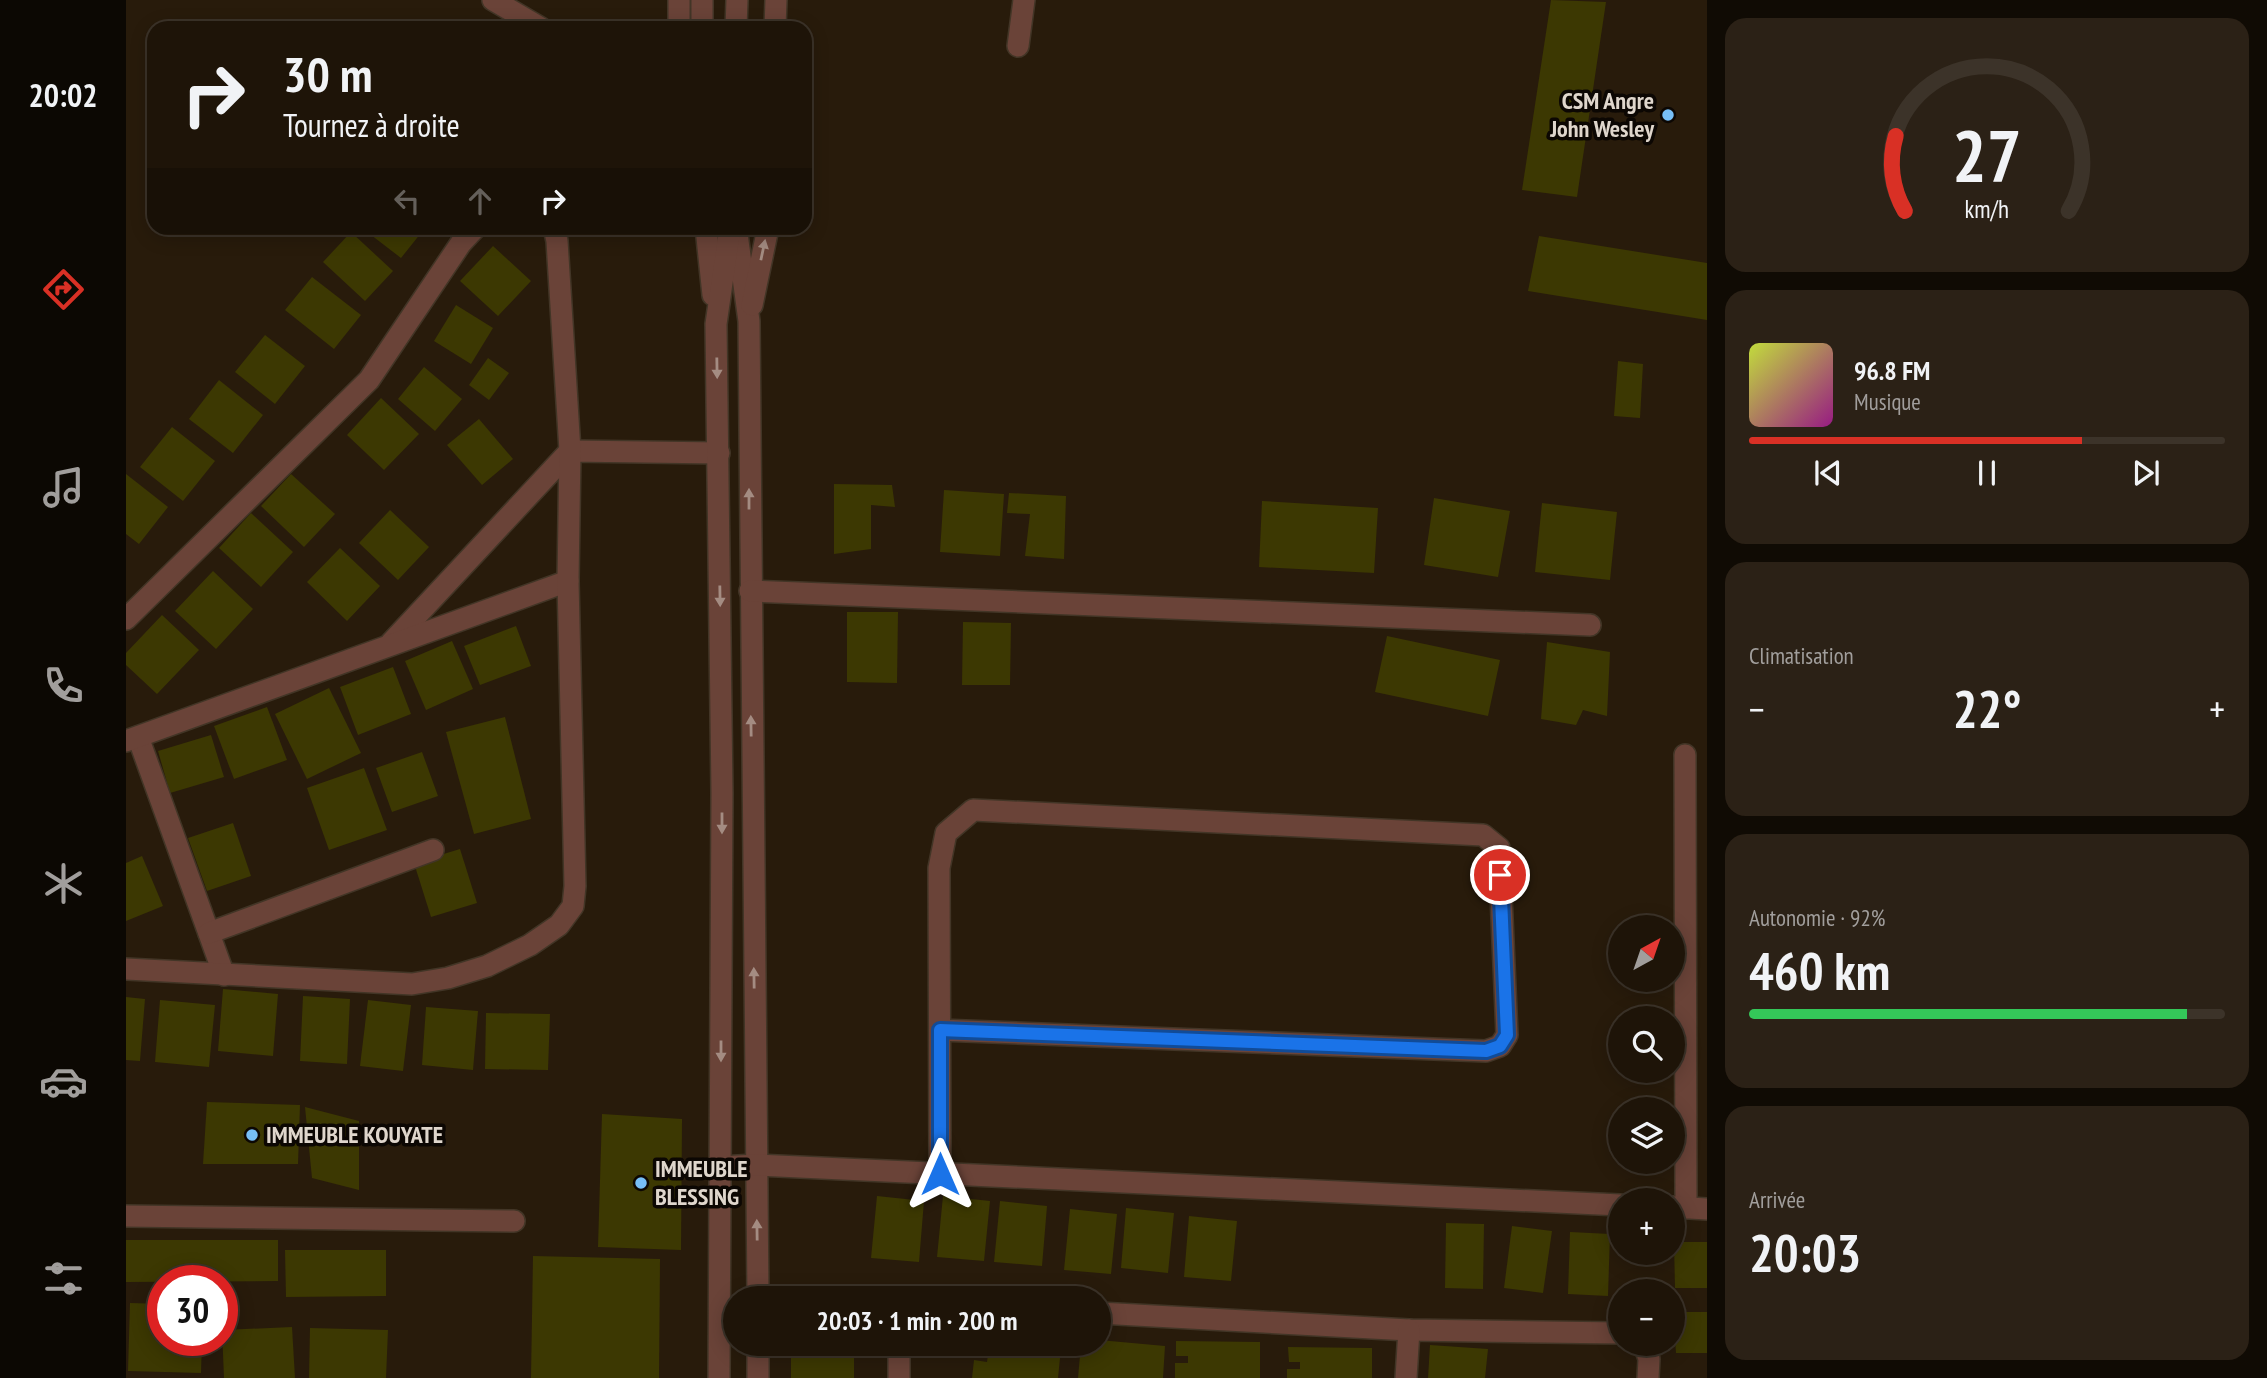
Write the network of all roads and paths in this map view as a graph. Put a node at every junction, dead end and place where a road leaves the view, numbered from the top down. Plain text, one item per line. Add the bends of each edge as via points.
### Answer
1 (493, 0) edge
2 (678, 0) edge
3 (702, 0) edge
4 (737, 0) edge
5 (776, 0) edge
6 (1024, 0) edge
7 (529, 21) edge
8 (679, 21) edge
9 (702, 21) edge
10 (736, 21) edge
11 (775, 21) edge
12 (1018, 46) dead end
13 (468, 235) edge
14 (556, 235) edge
15 (707, 235) edge
16 (729, 235) edge
17 (737, 235) edge
18 (767, 235) edge
19 (749, 321) junction
20 (716, 324) junction
21 (570, 451) junction
22 (719, 453) junction
23 (568, 581) junction
24 (750, 591) junction
25 (126, 619) edge
26 (1590, 625) dead end
27 (387, 647) junction
28 (132, 739) edge
29 (1685, 755) dead end
30 (433, 850) dead end
31 (209, 933) junction
32 (126, 969) edge
33 (224, 975) junction
34 (940, 1030) junction
35 (757, 1165) junction
36 (720, 1167) junction
37 (940, 1174) junction
38 (1608, 1204) edge
39 (1689, 1208) edge
40 (126, 1216) edge
41 (514, 1221) dead end
42 (758, 1286) edge
43 (1111, 1315) edge
44 (1409, 1330) junction
45 (1608, 1333) edge
46 (758, 1356) edge
47 (899, 1356) edge
48 (1648, 1356) edge
49 (719, 1378) edge
50 (758, 1378) edge
51 (899, 1378) edge
52 (1406, 1378) edge
53 (1648, 1378) edge

1 - 7 street
2 - 8 street
3 - 9 street
4 - 10 street
5 - 11 street
6 - 12 street
13 - 25 street via 369,380
14 - 21 street
15 - 20 street
16 - 20 street
17 - 19 street
19 -> 18 street
24 -> 19 street
20 -> 22 street
21 - 22 street
21 - 23 street
21 - 27 street
22 -> 36 street
23 - 27 street
23 - 33 street via 575,886 573,906 559,925 487,966 412,984
24 - 26 street
35 -> 24 street
27 - 28 street
28 - 31 street
29 - 39 street
30 - 31 street
31 - 33 street
32 - 33 street
34 - 34 street via 939,868 946,833 974,810 1483,835 1499,848 1507,1035 1500,1046 1486,1051
34 - 37 street
35 - 36 street
35 - 37 street
42 -> 35 street
36 - 49 street
37 - 38 street
40 - 41 street
43 - 44 street
44 - 45 street
44 - 52 street
46 - 50 street
47 - 51 street
48 - 53 street

